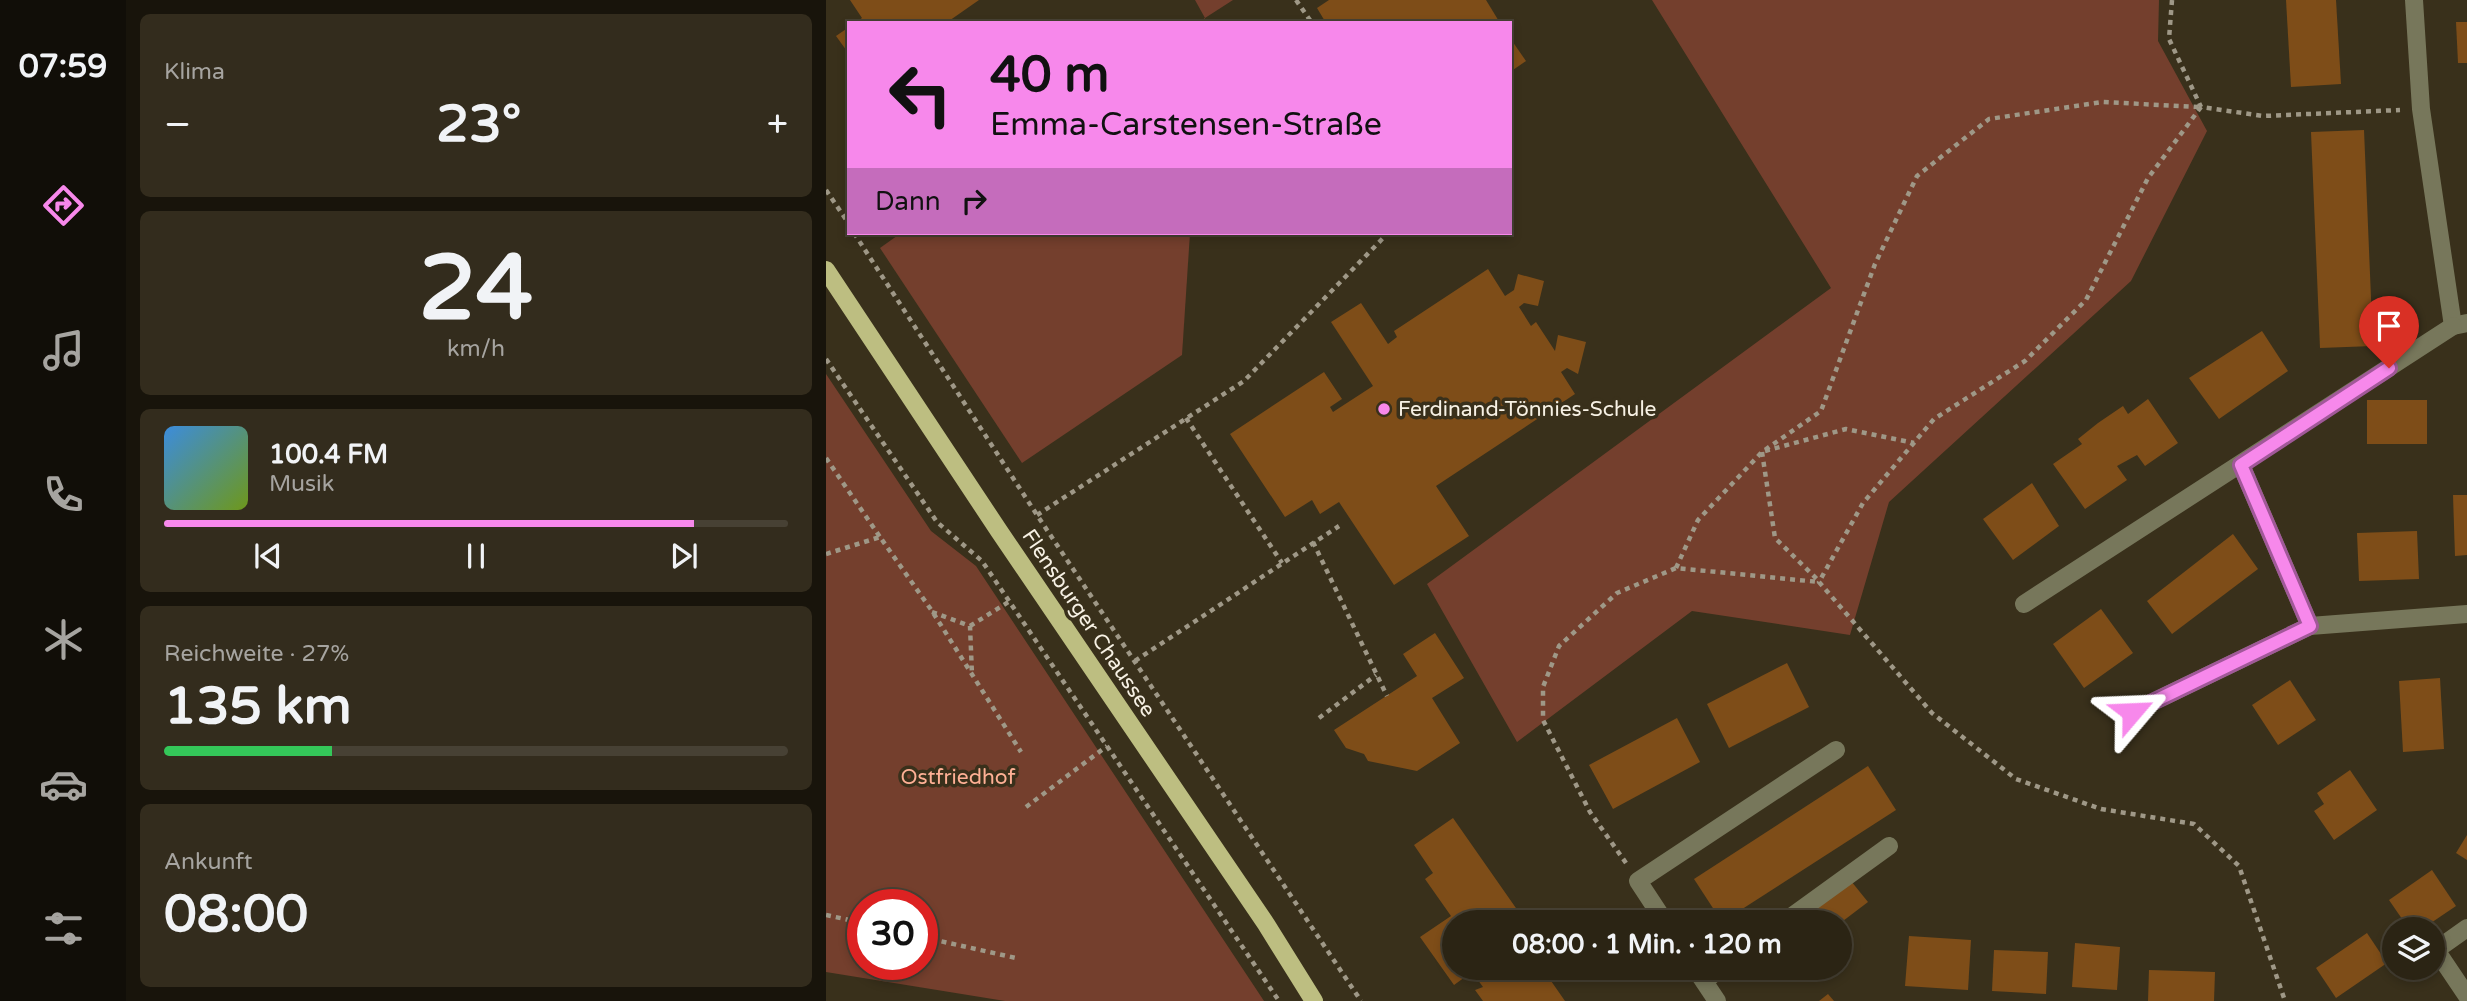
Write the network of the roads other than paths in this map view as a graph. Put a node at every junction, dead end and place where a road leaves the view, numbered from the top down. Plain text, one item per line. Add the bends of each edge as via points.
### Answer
1 (2414, 0) edge
2 (826, 270) edge
3 (2460, 325) edge
4 (2241, 465) junction
5 (2024, 604) dead end
6 (2467, 614) edge
7 (2310, 626) junction
8 (2132, 712) dead end
9 (1836, 750) dead end
10 (1889, 846) dead end
11 (1657, 910) edge
12 (1801, 910) edge
13 (2467, 928) edge
14 (1703, 980) edge
15 (2467, 996) edge
16 (1314, 1001) edge
17 (1717, 1001) edge

1 - 3 street via 2421,109
2 - 16 main road, Flensburger Chaussee
3 - 4 street
4 - 5 street
4 - 7 street
6 - 7 street
7 - 8 street
9 - 11 street via 1638,881
10 - 12 street
13 - 15 street via 2436,950
14 - 17 street

